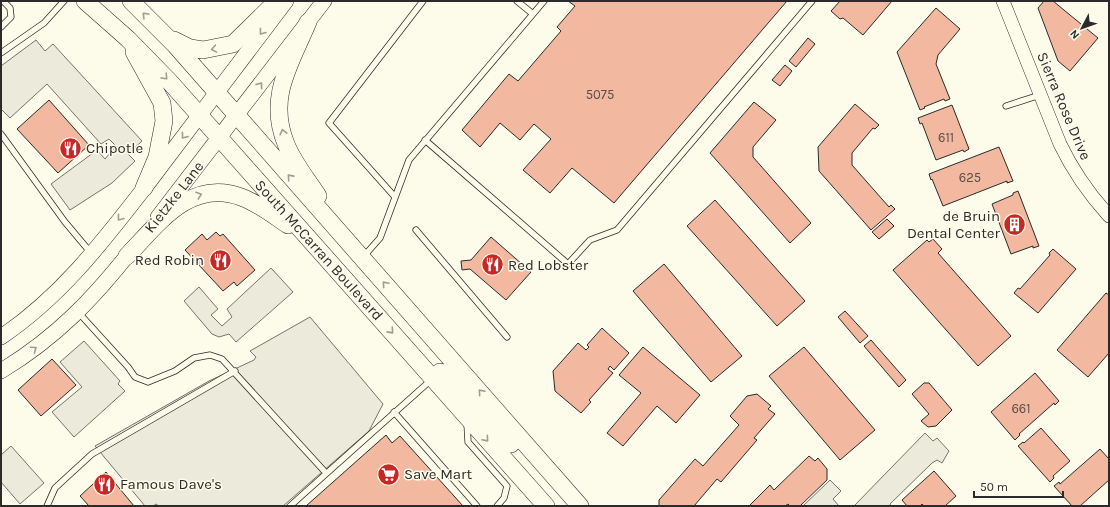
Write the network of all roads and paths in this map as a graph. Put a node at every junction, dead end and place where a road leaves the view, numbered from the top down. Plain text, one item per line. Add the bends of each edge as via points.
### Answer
1 (3, 1) edge
2 (64, 1) edge
3 (85, 1) edge
4 (131, 1) edge
5 (277, 1) edge
6 (286, 1) edge
7 (324, 1) edge
8 (423, 1) edge
9 (517, 1) edge
10 (544, 1) edge
11 (812, 1) edge
12 (1003, 1) edge
13 (533, 14) junction
14 (308, 22) junction
15 (1, 27) edge
16 (164, 34) junction
17 (128, 39) junction
18 (1, 53) edge
19 (215, 93) junction
20 (1041, 95) junction
21 (1006, 106) dead end
22 (236, 116) junction
23 (199, 117) junction
24 (1, 134) edge
25 (219, 139) junction
26 (426, 140) junction
27 (144, 188) junction
28 (395, 197) junction
29 (1109, 216) edge
30 (416, 230) dead end
31 (308, 238) junction
32 (358, 253) junction
33 (92, 254) junction
34 (127, 256) junction
35 (78, 312) junction
36 (507, 336) dead end
37 (1, 337) edge
38 (1, 371) edge
39 (235, 372) junction
40 (433, 378) junction
41 (394, 412) junction
42 (467, 417) junction
43 (326, 473) junction
44 (580, 505) edge
45 (47, 506) edge
46 (290, 506) edge
47 (477, 506) edge
48 (497, 506) edge
49 (546, 506) edge

1 - 15 lane via 10,8 11,17
2 - 18 lane via 44,22
3 - 17 main road, South McCarran Boulevard
16 -> 4 main road, South McCarran Boulevard
5 -> 16 main road via 233,44 203,50 190,48
6 -> 19 main road, Kietzke Lane
7 - 14 main road, Kietzke Lane
8 - 28 lane via 329,123
9 - 13 lane
10 - 13 lane
11 - 26 lane via 617,230 590,240 568,264
12 - 20 street, Sierra Rose Drive
13 - 26 lane
22 -> 14 main road, Kietzke Lane
32 -> 14 main road via 318,197 286,144 278,110 278,96 283,80
16 - 19 main road, South McCarran Boulevard
17 -> 23 main road, South McCarran Boulevard via 169,81
17 - 27 main road via 162,104 164,122 156,157
19 - 22 main road, South McCarran Boulevard
19 - 23 main road, Kietzke Lane
20 - 21 lane
20 - 29 street, Sierra Rose Drive via 1070,166
22 - 25 main road, Kietzke Lane
32 -> 22 main road, South McCarran Boulevard
23 - 25 main road, South McCarran Boulevard
23 -> 27 main road, Kietzke Lane
24 - 33 lane via 65,222
25 - 31 main road, South McCarran Boulevard
25 - 34 main road, Kietzke Lane
26 - 28 lane via 409,160
27 -> 33 main road, Kietzke Lane
28 - 32 lane via 380,238
30 - 36 lane
34 -> 31 main road via 162,219 184,202 207,192 242,197
31 -> 40 main road, South McCarran Boulevard
44 -> 32 main road, South McCarran Boulevard
33 - 37 main road, Kietzke Lane via 48,302
34 - 35 main road, Kietzke Lane
38 -> 35 main road, Kietzke Lane via 45,342
35 - 39 lane via 134,377 148,382 155,380 194,358 210,355 222,358
39 - 43 lane
39 - 45 lane via 92,454 55,488
40 - 41 lane
40 - 42 main road, South McCarran Boulevard
40 - 44 main road via 440,372 448,375 538,475
41 - 43 lane
41 - 47 lane
42 - 48 lane via 468,442 507,486 504,498
42 -> 49 main road, South McCarran Boulevard
43 - 46 lane

